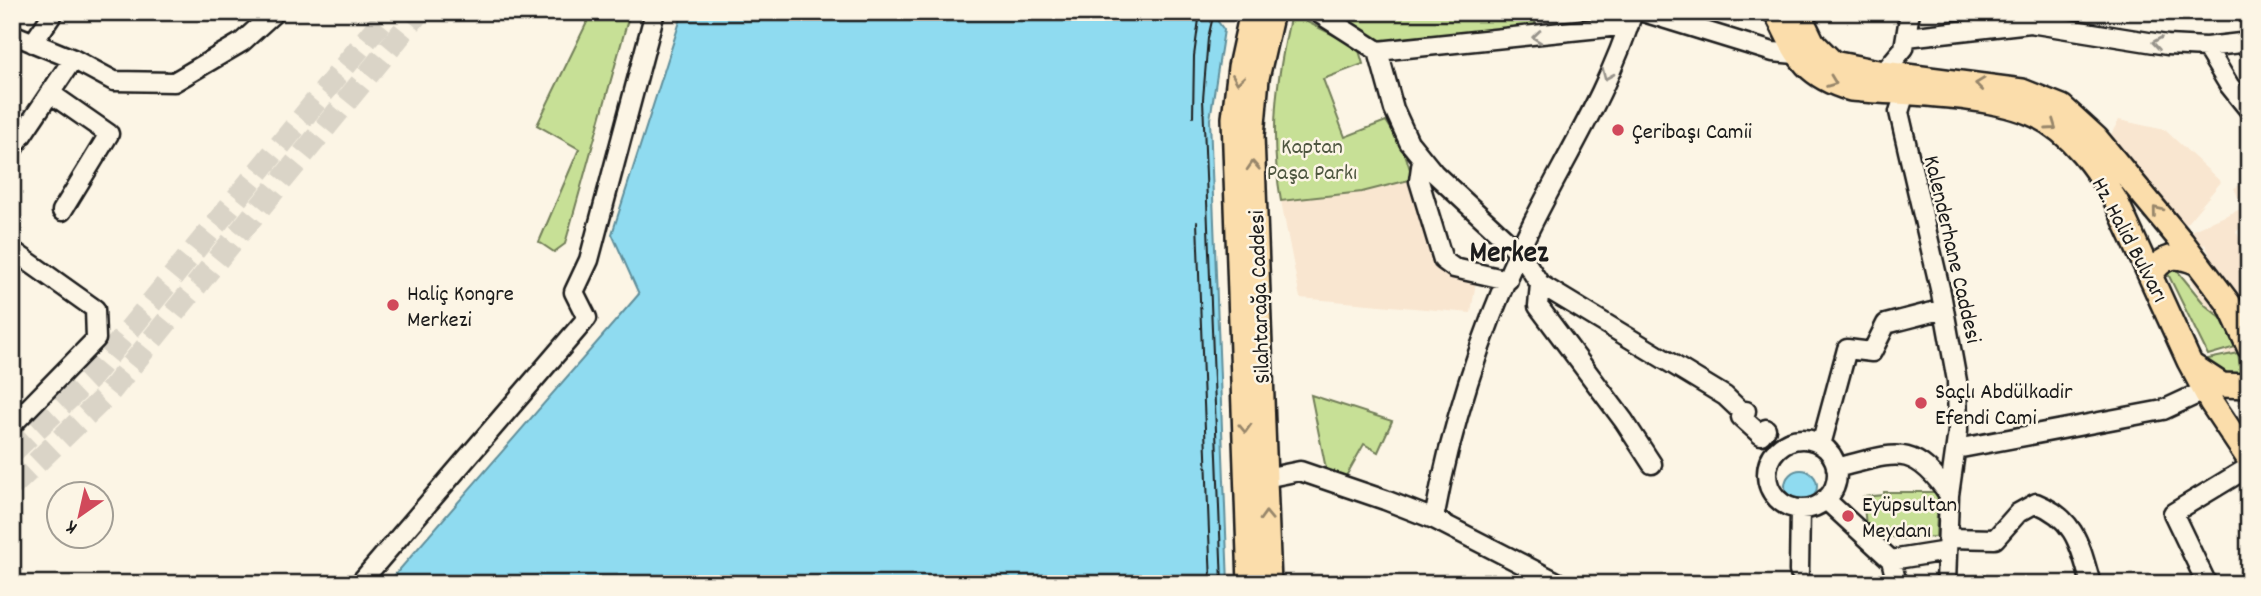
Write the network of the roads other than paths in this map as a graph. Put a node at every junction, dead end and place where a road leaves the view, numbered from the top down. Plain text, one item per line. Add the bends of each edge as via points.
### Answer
1 (54, 12) edge
2 (275, 12) edge
3 (655, 12) edge
4 (1252, 12) edge
5 (1272, 12) edge
6 (1317, 12) edge
7 (1643, 12) edge
8 (1776, 12) edge
9 (1798, 12) edge
10 (1910, 12) edge
11 (1631, 19) edge
12 (12, 34) edge
13 (1908, 37) junction
14 (2249, 42) edge
15 (33, 43) junction
16 (2206, 47) junction
17 (1378, 51) junction
18 (1795, 54) junction
19 (73, 59) junction
20 (1883, 73) junction
21 (50, 93) junction
22 (1905, 93) junction
23 (2249, 110) edge
24 (12, 150) edge
25 (1422, 160) junction
26 (62, 211) dead end
27 (12, 250) edge
28 (1519, 252) junction
29 (2195, 262) junction
30 (2151, 275) junction
31 (1508, 280) junction
32 (1540, 284) junction
33 (2229, 304) junction
34 (1944, 309) junction
35 (2249, 325) edge
36 (2249, 347) edge
37 (2189, 361) junction
38 (2249, 386) edge
39 (2204, 391) junction
40 (12, 425) edge
41 (1821, 445) junction
42 (1779, 447) junction
43 (1956, 449) junction
44 (2249, 459) edge
45 (1652, 464) dead end
46 (2249, 467) edge
47 (1836, 468) junction
48 (1265, 478) junction
49 (1949, 495) junction
50 (1825, 499) junction
51 (1800, 509) junction
52 (1434, 519) junction
53 (1948, 544) junction
54 (1891, 560) junction
55 (1798, 571) dead end
56 (2091, 583) edge
57 (359, 584) edge
58 (1250, 584) edge
59 (1269, 584) edge
60 (1560, 584) edge
61 (1897, 584) edge
62 (1946, 584) edge
63 (2207, 584) edge

1 - 15 street
2 - 19 street via 242,42 174,82 114,81
3 - 57 street via 589,260 573,292 587,318
4 -> 58 main road, Silahtarağa Caddesi via 1234,118
48 -> 5 main road, Silahtarağa Caddesi via 1252,136 1257,78
6 - 17 street
7 - 18 street via 1773,52
8 - 18 main road, Hz. Halid Bulvarı
9 - 20 main road, Hz. Halid Bulvarı via 1825,57 1847,67
10 - 13 street
11 -> 17 street
11 -> 28 street via 1590,116
12 - 15 street
16 -> 13 street via 2030,23
13 - 20 street
14 - 16 street
15 - 19 street
16 - 23 street
17 - 25 street via 1394,109
18 -> 22 main road, Hz. Halid Bulvarı via 1806,67 1833,83
19 - 21 street
29 -> 20 main road, Hz. Halid Bulvarı via 2096,138 2062,107 2022,90
21 - 24 street
21 - 26 street via 109,134
22 -> 30 main road, Hz. Halid Bulvarı via 2002,104 2038,116 2067,136 2102,177
22 - 34 street, Kalenderhane Caddesi via 1899,112
25 - 28 street
25 - 31 street via 1419,181 1443,260 1454,268
27 - 40 street via 95,309 96,339
28 - 31 street
28 - 32 street
29 - 30 main road via 2171,256
29 - 33 main road, Hz. Halid Bulvarı
30 - 37 main road, Hz. Halid Bulvarı
31 - 52 street via 1444,467
32 - 42 street via 1725,396 1761,435 1764,431
32 - 45 street via 1538,306
33 - 35 main road
33 - 36 main road, Hz. Halid Bulvarı
34 - 41 street via 1886,324 1872,352 1847,349
34 - 43 street, Kalenderhane Caddesi via 1957,381
37 - 38 main road via 2222,385
37 - 39 main road, Hz. Halid Bulvarı
39 - 43 street via 2163,410
39 - 44 main road, Hz. Halid Bulvarı
41 - 42 street via 1800,439
41 - 47 street
42 - 51 street via 1767,468 1771,491 1788,506
43 - 49 street, Kalenderhane Caddesi
46 - 63 street via 2174,513
47 - 49 street via 1902,455 1918,458 1931,468
47 - 50 street via 1835,485
48 - 52 street via 1300,471
59 -> 48 main road, Silahtarağa Caddesi
49 - 53 street, Kalenderhane Caddesi
50 - 51 street
50 - 54 street
51 - 55 street
52 - 60 street
53 - 54 street
53 - 56 street via 1994,539 2018,513 2036,503 2071,525
53 - 62 street, Kalenderhane Caddesi
54 - 61 street

